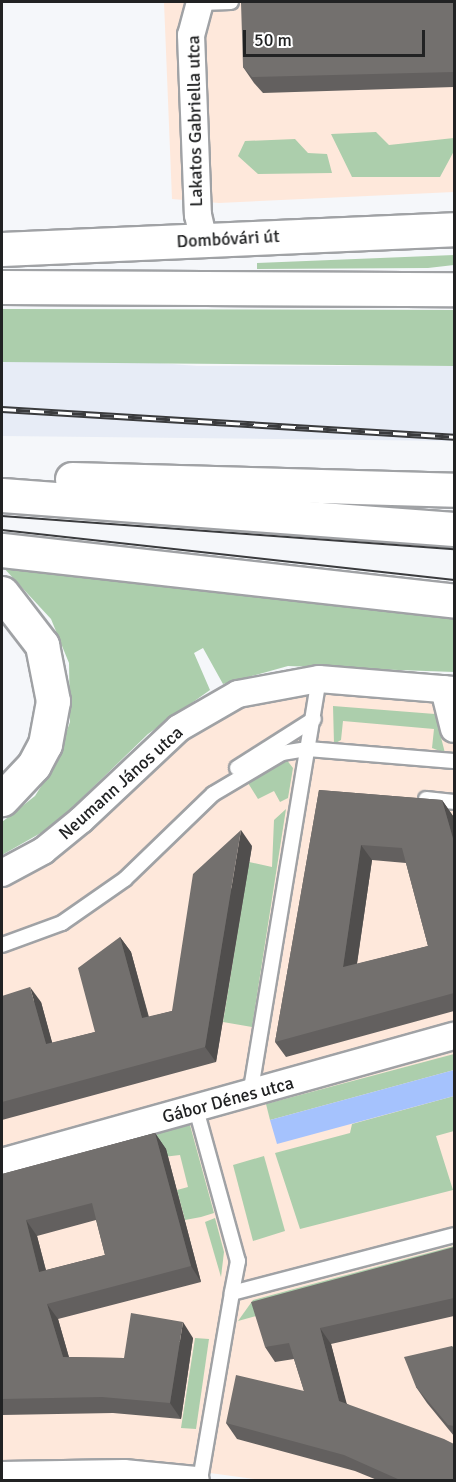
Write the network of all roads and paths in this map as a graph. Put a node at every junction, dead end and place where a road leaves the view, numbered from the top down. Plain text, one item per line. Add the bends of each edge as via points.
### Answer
1 (200, 2) edge
2 (231, 2) edge
3 (454, 229) edge
4 (204, 240) junction
5 (2, 249) edge
6 (2, 287) edge
7 (76, 288) junction
8 (270, 289) junction
9 (454, 289) edge
10 (2, 478) edge
11 (454, 490) edge
12 (2, 495) edge
13 (454, 529) edge
14 (2, 550) edge
15 (2, 593) edge
16 (454, 601) edge
17 (319, 679) junction
18 (449, 690) edge
19 (314, 719) junction
20 (454, 729) edge
21 (308, 749) junction
22 (454, 761) edge
23 (237, 768) dead end
24 (411, 798) edge
25 (2, 799) edge
26 (454, 802) edge
27 (2, 873) edge
28 (2, 945) edge
29 (454, 1036) edge
30 (250, 1095) junction
31 (196, 1110) junction
32 (2, 1161) edge
33 (454, 1235) edge
34 (232, 1293) junction
35 (2, 1476) edge
36 (198, 1480) edge

1 - 2 lane
1 - 4 street, Lakatos Gabriella utca via 191,35 198,215
3 - 4 main road, Dombóvári út
4 - 5 main road, Dombóvári út
4 - 7 main road
4 - 8 main road via 222,266
6 - 7 main road
7 - 8 main road
8 - 9 main road
10 - 11 main road
12 - 13 main road
14 - 16 main road
15 - 25 main road via 42,645 53,701 40,754
17 - 18 street, Neumann János utca
17 - 19 lane
17 - 27 street, Neumann János utca via 238,694 179,728 81,820 43,850
18 - 20 street
19 - 21 lane
19 - 23 lane
21 - 22 lane
21 - 28 lane via 282,753 213,794 125,879 62,923
21 - 30 lane
24 - 26 lane
29 - 30 street, Gábor Dénes utca
30 - 31 street, Gábor Dénes utca
31 - 32 street, Gábor Dénes utca
31 - 34 lane via 238,1261
33 - 34 lane
34 - 36 lane
35 - 36 street via 124,1473

